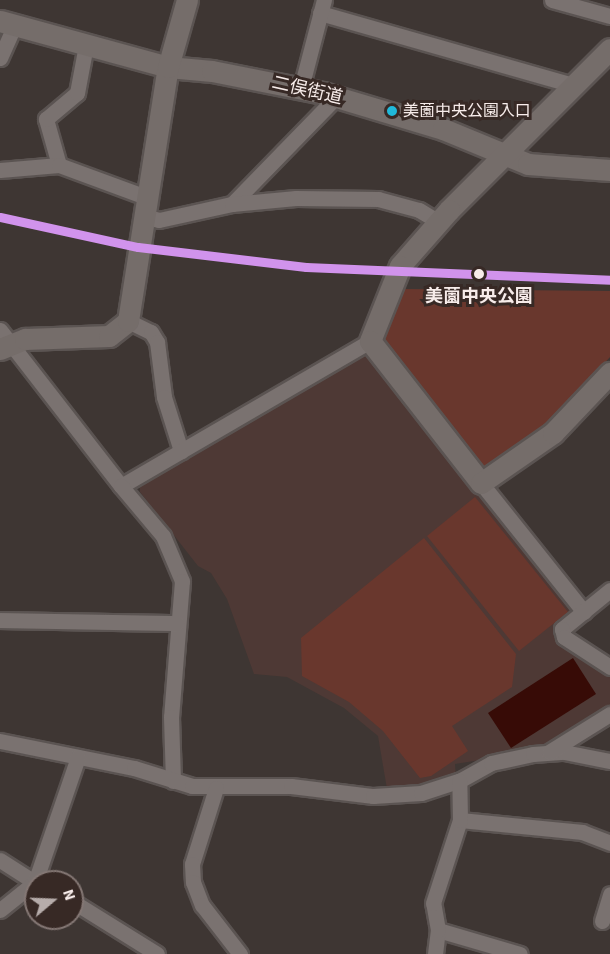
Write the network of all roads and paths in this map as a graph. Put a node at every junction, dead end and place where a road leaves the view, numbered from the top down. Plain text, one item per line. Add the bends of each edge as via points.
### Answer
1 (187, 0) edge
2 (552, 0) edge
3 (322, 7) edge
4 (610, 16) edge
5 (7, 24) edge
6 (87, 45) junction
7 (610, 48) edge
8 (0, 58) edge
9 (168, 67) junction
10 (572, 86) junction
11 (300, 88) junction
12 (336, 97) junction
13 (504, 155) junction
14 (59, 165) junction
15 (0, 170) edge
16 (610, 170) edge
17 (232, 204) junction
18 (144, 207) junction
19 (439, 222) junction
20 (128, 321) junction
21 (3, 341) edge
22 (370, 341) junction
23 (610, 373) edge
24 (181, 451) junction
25 (482, 483) junction
26 (121, 486) junction
27 (610, 590) edge
28 (584, 612) junction
29 (0, 620) edge
30 (177, 623) junction
31 (610, 667) edge
32 (610, 714) edge
33 (0, 741) edge
34 (548, 753) junction
35 (78, 757) junction
36 (610, 761) edge
37 (173, 780) junction
38 (459, 781) junction
39 (216, 788) junction
40 (460, 820) junction
41 (610, 843) edge
42 (0, 860) edge
43 (39, 870) edge
44 (24, 876) edge
45 (24, 891) edge
46 (610, 894) edge
47 (84, 909) edge
48 (0, 910) edge
49 (602, 921) dead end
50 (438, 930) junction
51 (524, 951) edge
52 (157, 954) edge
53 (240, 954) edge
54 (435, 954) edge

1 - 9 street
2 - 4 street
3 - 10 street
3 - 11 street
5 - 6 street, 二俣街道
5 - 8 street
6 - 9 street, 二俣街道
6 - 14 street via 77,93 46,119
7 - 10 street
9 - 11 street, 二俣街道
9 - 18 street
10 - 13 street
11 - 12 street, 二俣街道
12 - 13 street, 二俣街道 via 443,129
12 - 17 street
13 - 16 street, 二俣街道 via 528,164
13 - 19 street
14 - 15 street
14 - 18 street
17 - 18 street via 159,220
17 - 19 street via 296,198 378,199 419,210
18 - 20 street
19 - 22 street via 400,266
20 - 21 street via 109,336
20 - 24 street via 151,332 157,342 164,397
21 - 26 street
22 - 24 street
22 - 25 street
23 - 25 street via 553,433
24 - 26 street
25 - 28 street
26 - 30 street via 163,536 176,561 182,581
27 - 28 street
28 - 31 street via 562,629 564,637
29 - 30 street
30 - 37 street via 170,729
32 - 34 street
33 - 35 street
34 - 36 street via 564,752
34 - 38 street via 491,763
35 - 37 street
35 - 43 street
37 - 39 street
38 - 39 street via 421,793 373,796 291,786
38 - 40 street
39 - 53 street via 192,864 193,882 202,905
40 - 41 street via 582,832
40 - 50 street via 433,903
42 - 44 street
45 - 48 street
46 - 49 street
47 - 52 street
50 - 51 street
50 - 54 street

